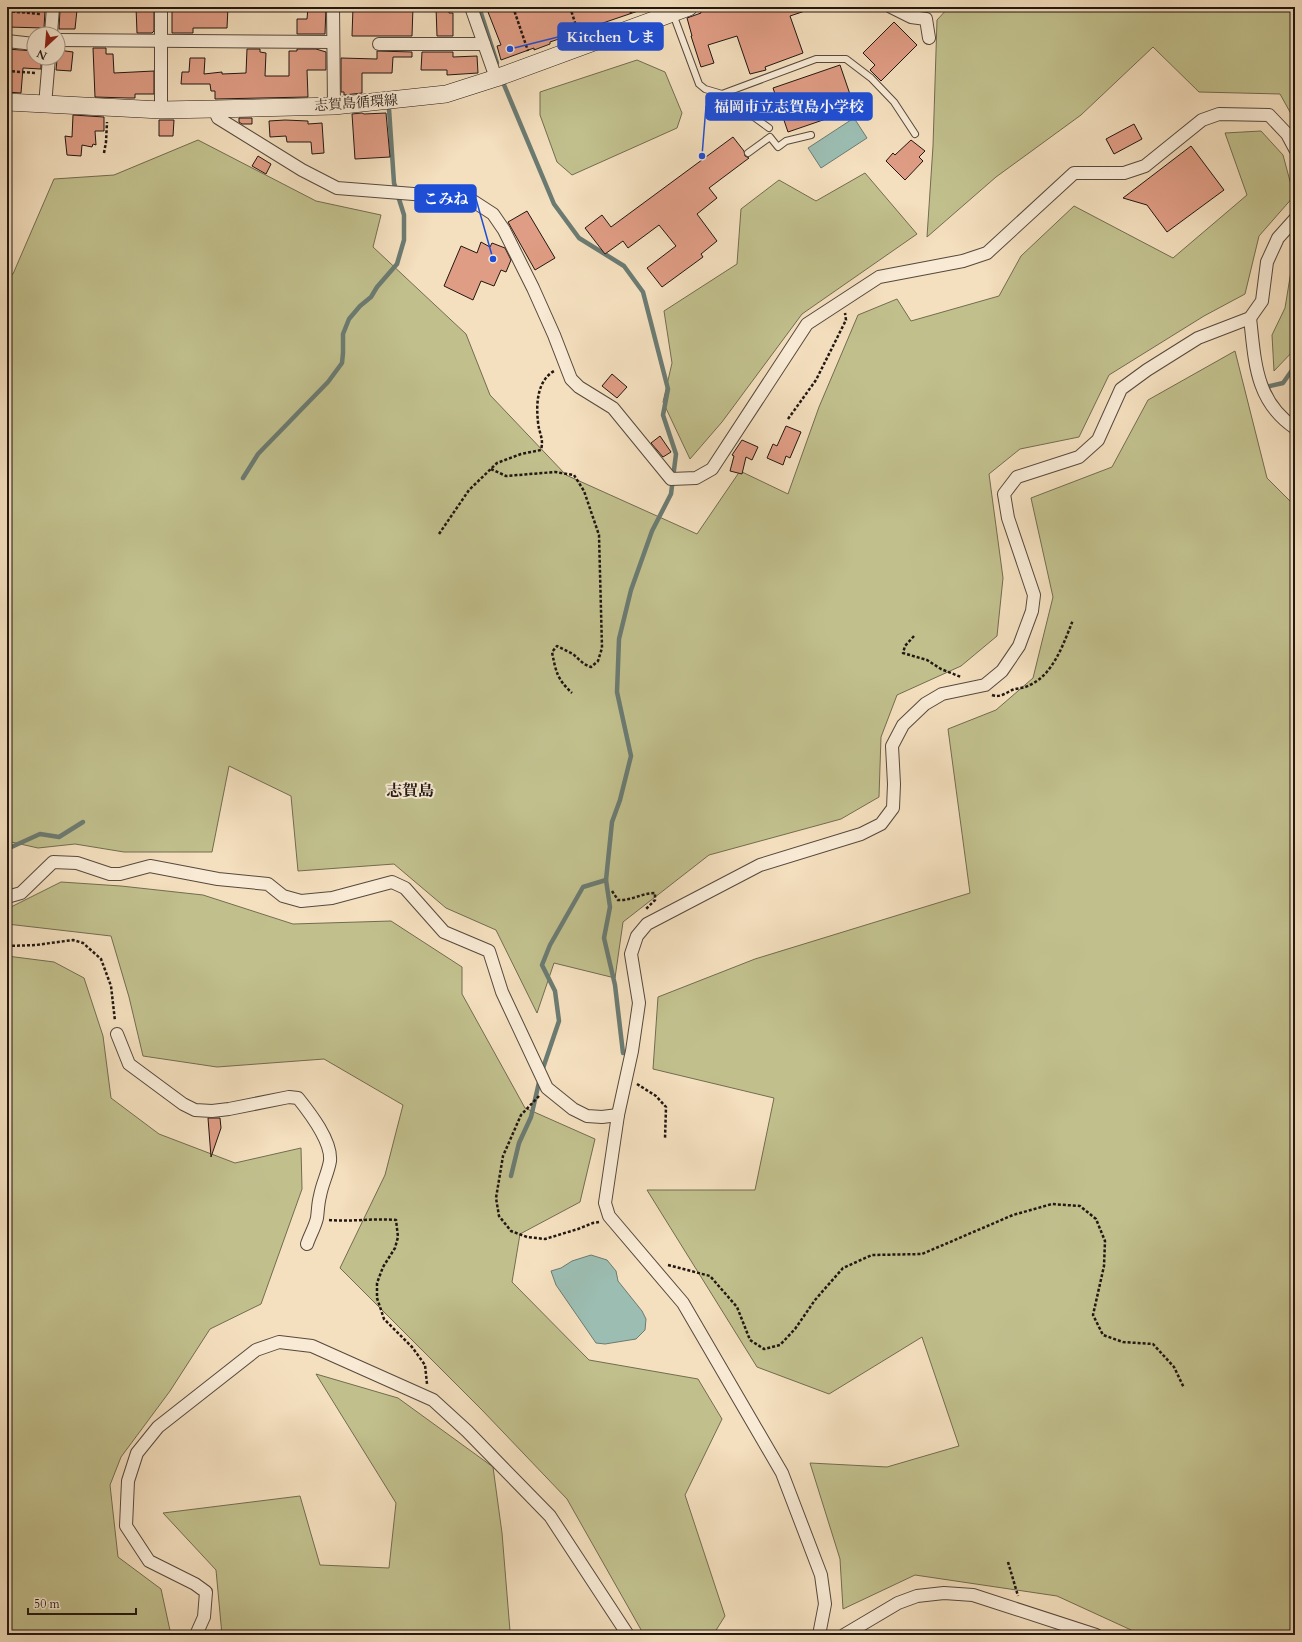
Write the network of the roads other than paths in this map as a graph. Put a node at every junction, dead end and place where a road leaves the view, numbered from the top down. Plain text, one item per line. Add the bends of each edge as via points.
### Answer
1 (162, 7) edge
2 (333, 7) edge
3 (471, 7) edge
4 (689, 7) edge
5 (891, 7) edge
6 (672, 10) edge
7 (53, 11) edge
8 (52, 26) edge
9 (929, 38) dead end
10 (66, 40) edge
11 (7, 41) edge
12 (161, 41) junction
13 (333, 42) junction
14 (26, 43) edge
15 (379, 44) dead end
16 (484, 44) junction
17 (48, 66) edge
18 (502, 76) junction
19 (722, 94) junction
20 (7, 102) edge
21 (44, 105) junction
22 (334, 106) junction
23 (214, 109) junction
24 (161, 110) junction
25 (769, 128) dead end
26 (915, 134) dead end
27 (811, 135) dead end
28 (1295, 148) edge
29 (748, 153) dead end
30 (1295, 219) edge
31 (1250, 318) junction
32 (1295, 428) edge
33 (7, 897) edge
34 (117, 1034) road end
35 (618, 1114) junction
36 (307, 1244) dead end
37 (196, 1635) edge
38 (628, 1635) edge
39 (819, 1635) edge
40 (844, 1635) edge
41 (1096, 1635) edge

1 - 12 street
2 - 13 street
3 - 16 street
4 - 6 main road, 志賀島循環線
5 - 9 street via 911,16 926,19
6 - 18 main road, 志賀島循環線
6 - 19 lane via 699,84 705,89
7 - 8 street
10 - 12 street
11 - 14 street
12 - 13 street
12 - 24 street
13 - 22 street
15 - 16 street
16 - 18 street
17 - 21 street
18 - 22 main road, 志賀島循環線 via 446,94
19 - 25 lane
19 - 26 lane via 816,59 846,60 871,78 894,102
20 - 21 main road, 志賀島循環線
21 - 24 main road, 志賀島循環線
22 - 23 main road, 志賀島循環線
23 - 24 main road, 志賀島循環線
23 - 28 street via 218,118 302,170 337,188 473,201 493,214 504,230 533,288 570,380 612,408 671,479 696,478 712,469 807,324 879,277 987,254 1074,173 1124,173 1145,166 1202,120 1219,114 1269,115 1287,134
27 - 29 lane via 786,141 778,147 770,137
30 - 31 street via 1278,238 1267,262 1262,302
31 - 32 street via 1256,367 1262,390 1273,408
31 - 35 street via 1198,338 1121,389 1098,440 1079,457 1017,477 1004,494 1008,518 1034,595 1032,611 1019,646 1002,671 985,685 942,694 925,704 903,725 892,746 893,808 881,824 861,834 760,865 646,924 637,936 631,954 639,1003 632,1052
33 - 35 street via 21,893 53,862 78,863 110,874 150,866 218,879 268,884 283,896 301,901 332,898 392,882 406,888 444,932 489,951 502,992 547,1088 573,1110 587,1116
34 - 36 street via 129,1064 195,1110 212,1111 289,1097 298,1098 320,1129 330,1159 316,1220
35 - 39 street via 605,1202 609,1216 683,1303 782,1473 821,1576 825,1604
37 - 38 street via 204,1617 206,1592 149,1561 126,1526 128,1481 136,1453 158,1427 256,1350 279,1342 312,1346 433,1400 550,1516
40 - 41 street via 898,1603 917,1596 944,1593 973,1595

